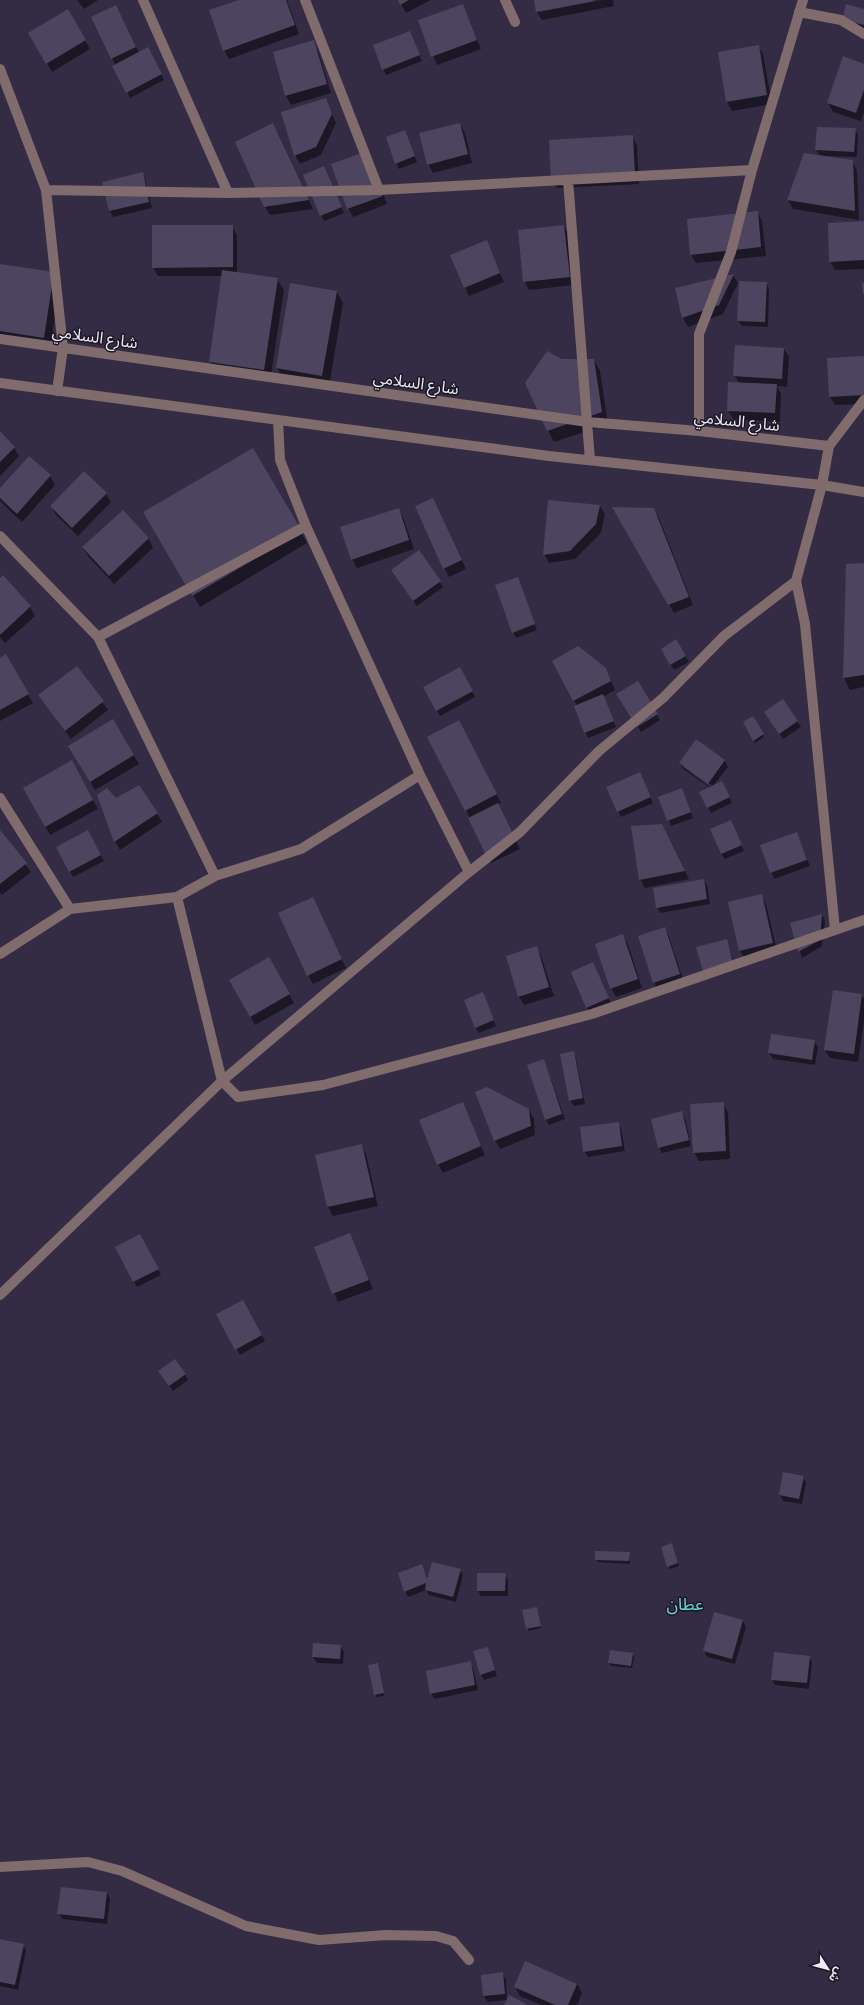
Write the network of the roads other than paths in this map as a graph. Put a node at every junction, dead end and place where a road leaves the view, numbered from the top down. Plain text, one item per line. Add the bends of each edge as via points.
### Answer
1 (143, 0) edge
2 (305, 0) edge
3 (505, 0) edge
4 (802, 0) edge
5 (799, 12) junction
6 (515, 22) dead end
7 (864, 34) edge
8 (0, 69) edge
9 (752, 170) junction
10 (568, 180) junction
11 (46, 190) junction
12 (379, 190) junction
13 (228, 193) junction
14 (0, 338) edge
15 (63, 348) junction
16 (0, 382) edge
17 (57, 391) junction
18 (864, 400) edge
19 (278, 420) junction
20 (588, 422) junction
21 (699, 431) junction
22 (829, 446) junction
23 (590, 460) junction
24 (822, 485) junction
25 (864, 492) edge
26 (306, 526) junction
27 (0, 536) edge
28 (796, 581) junction
29 (98, 637) junction
30 (420, 775) junction
31 (0, 798) edge
32 (469, 872) junction
33 (215, 876) junction
34 (176, 897) junction
35 (70, 909) junction
36 (864, 920) edge
37 (835, 930) junction
38 (0, 954) edge
39 (222, 1081) junction
40 (0, 1295) edge
41 (0, 1867) edge
42 (468, 1960) dead end

1 - 13 street
2 - 12 street
3 - 6 street
4 - 5 street
5 - 7 street via 841,20
5 - 9 street
8 - 11 street
9 - 10 street
9 - 21 street via 731,252 699,334
10 - 12 street
10 - 20 street
11 - 13 street
11 - 15 street
12 - 13 street
14 - 15 street, شارع السلامي
15 - 17 street
15 - 20 street, شارع السلامي
16 - 17 street
17 - 19 street
18 - 22 street
19 - 23 street
19 - 26 street via 280,460
20 - 21 street, شارع السلامي
20 - 23 street
21 - 22 street, شارع السلامي
22 - 24 street
23 - 24 street
24 - 25 street
24 - 28 street
26 - 29 street
26 - 30 street
27 - 29 street
28 - 32 street via 724,636 663,698 599,751 520,832
28 - 37 street via 805,624
29 - 33 street
30 - 32 street
30 - 33 street via 301,849
31 - 35 street
32 - 39 street
33 - 34 street
34 - 35 street
34 - 39 street
35 - 38 street
36 - 37 street
37 - 39 street via 592,1014 323,1085 238,1097
39 - 40 street
41 - 42 street via 88,1862 122,1871 246,1926 319,1940 386,1935 436,1936 453,1941

